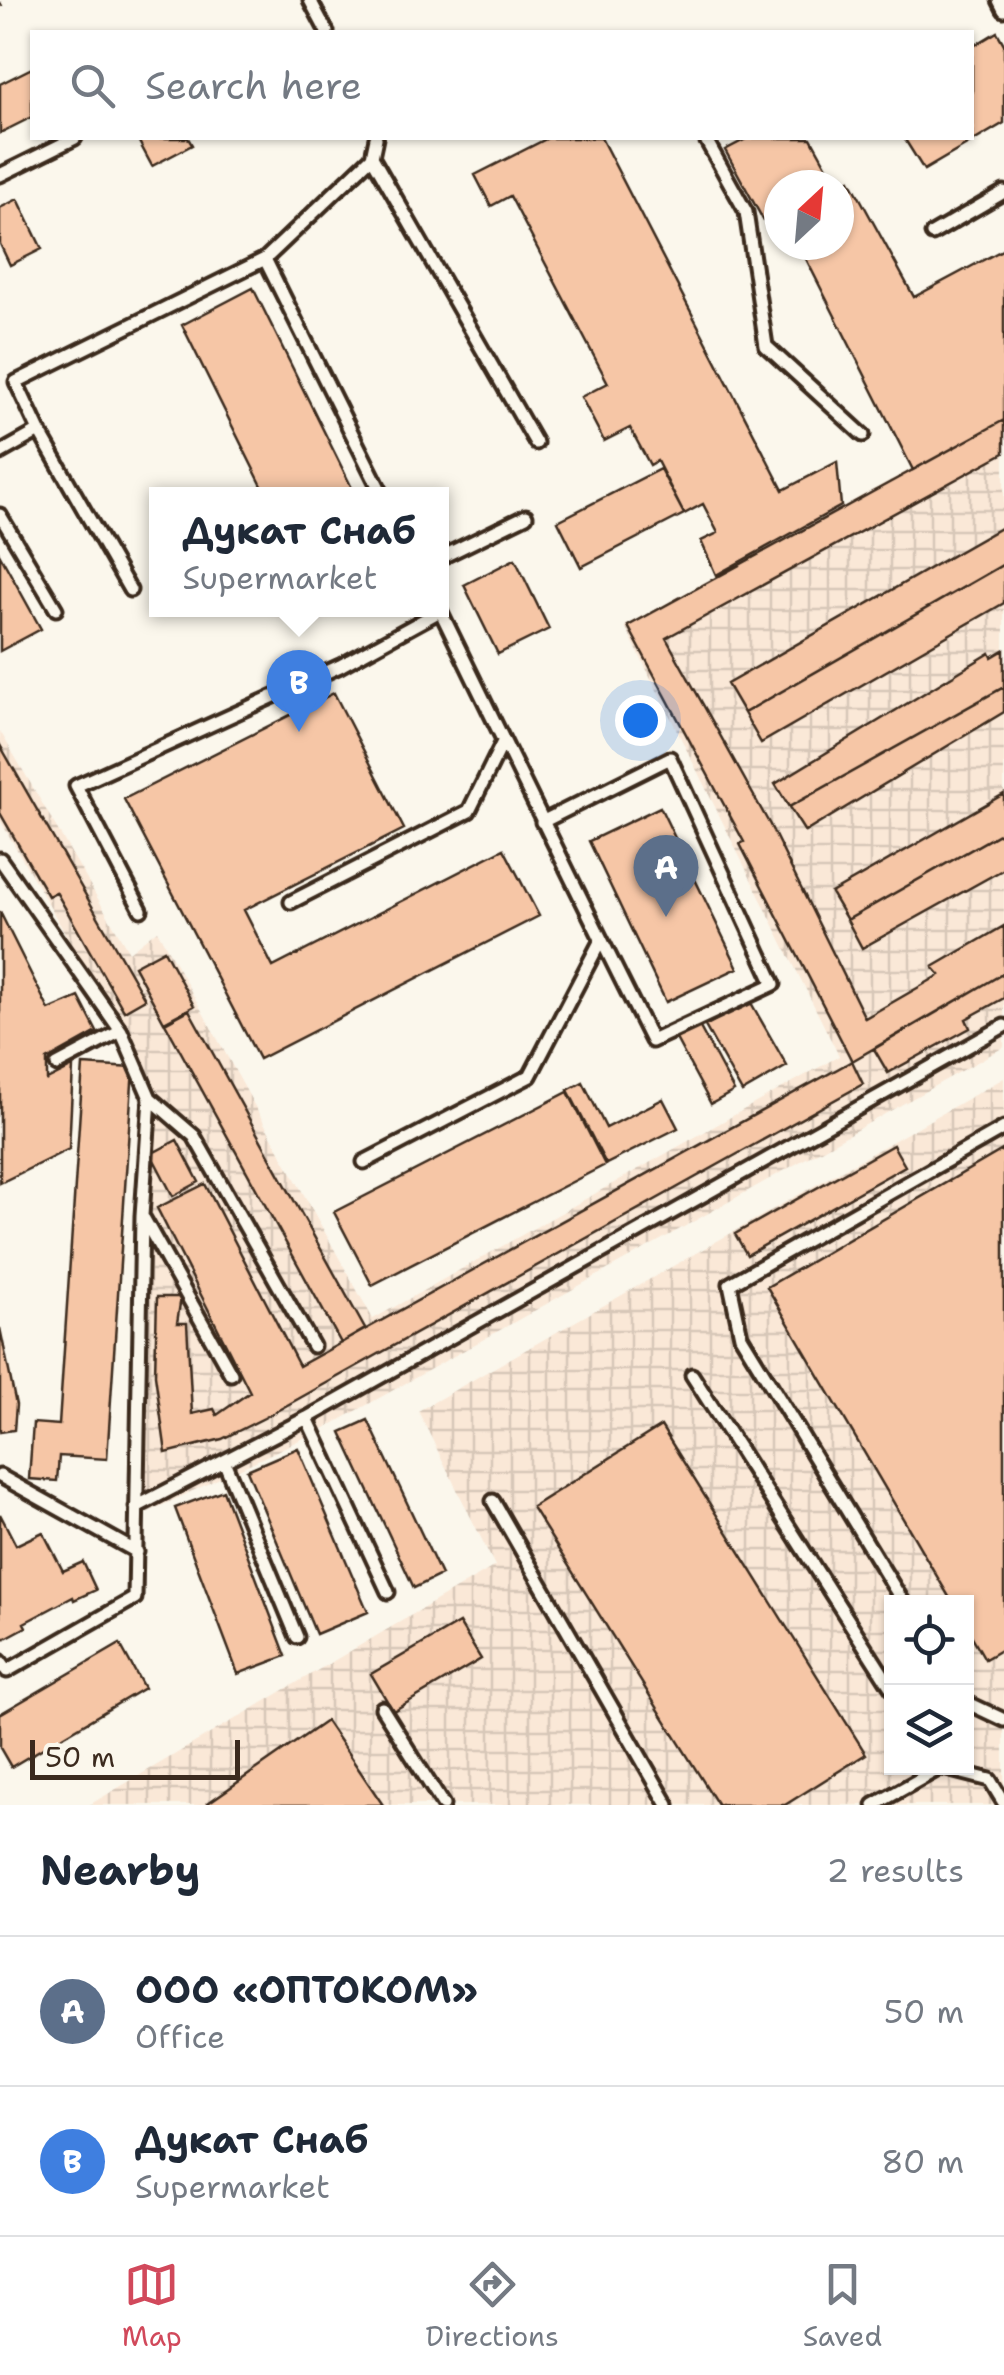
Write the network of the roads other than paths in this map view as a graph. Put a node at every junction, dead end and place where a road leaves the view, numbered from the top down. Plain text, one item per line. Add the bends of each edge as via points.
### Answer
1 (310, 0) edge
2 (999, 0) edge
3 (1004, 10) edge
4 (326, 30) edge
5 (71, 140) edge
6 (376, 140) edge
7 (706, 140) edge
8 (372, 158) junction
9 (0, 175) edge
10 (1004, 192) edge
11 (932, 234) dead end
12 (265, 259) junction
13 (39, 430) junction
14 (863, 436) dead end
15 (536, 443) dead end
16 (0, 452) edge
17 (379, 487) edge
18 (0, 516) edge
19 (526, 516) dead end
20 (449, 554) edge
21 (130, 590) dead end
22 (56, 608) dead end
23 (428, 617) edge
24 (443, 617) edge
25 (504, 742) junction
26 (542, 822) junction
27 (0, 859) edge
28 (291, 902) dead end
29 (140, 910) dead end
30 (602, 940) junction
31 (1004, 1026) edge
32 (121, 1031) junction
33 (57, 1065) dead end
34 (150, 1098) junction
35 (1004, 1128) edge
36 (364, 1162) dead end
37 (142, 1216) junction
38 (313, 1346) dead end
39 (231, 1374) dead end
40 (692, 1375) dead end
41 (308, 1418) junction
42 (224, 1461) junction
43 (0, 1476) edge
44 (493, 1501) dead end
45 (136, 1506) junction
46 (138, 1552) junction
47 (388, 1592) dead end
48 (898, 1595) edge
49 (297, 1638) dead end
50 (0, 1662) edge
51 (890, 1685) edge
52 (974, 1706) edge
53 (382, 1708) dead end
54 (1004, 1720) edge
55 (929, 1775) edge
56 (970, 1775) edge
57 (1004, 1804) edge
58 (443, 1805) edge
59 (668, 1805) edge
60 (874, 1805) edge

1 - 4 lane
2 - 3 lane
5 - 9 lane
6 - 8 lane
7 - 14 lane via 746,212 766,346
8 - 12 lane
8 - 15 lane
10 - 11 lane
12 - 13 lane via 16,382
12 - 17 lane
13 - 16 lane
13 - 21 lane
18 - 22 lane
19 - 20 lane
23 - 29 lane via 340,666 76,786
24 - 25 lane
25 - 26 lane
25 - 28 lane via 469,812
26 - 30 lane
26 - 30 lane via 670,758 774,984 652,1041
27 - 32 lane
30 - 36 lane via 530,1076
31 - 41 lane
32 - 33 lane
32 - 34 lane
34 - 37 lane
34 - 38 lane via 194,1136
35 - 48 lane via 730,1284 741,1336
37 - 39 lane
37 - 45 lane
40 - 51 lane
41 - 42 lane
41 - 47 lane
42 - 45 lane
42 - 49 lane
43 - 46 lane
44 - 59 lane
45 - 46 lane
46 - 50 lane via 135,1598 7,1672
52 - 54 lane
53 - 58 lane
55 - 60 lane
56 - 57 lane via 990,1780

